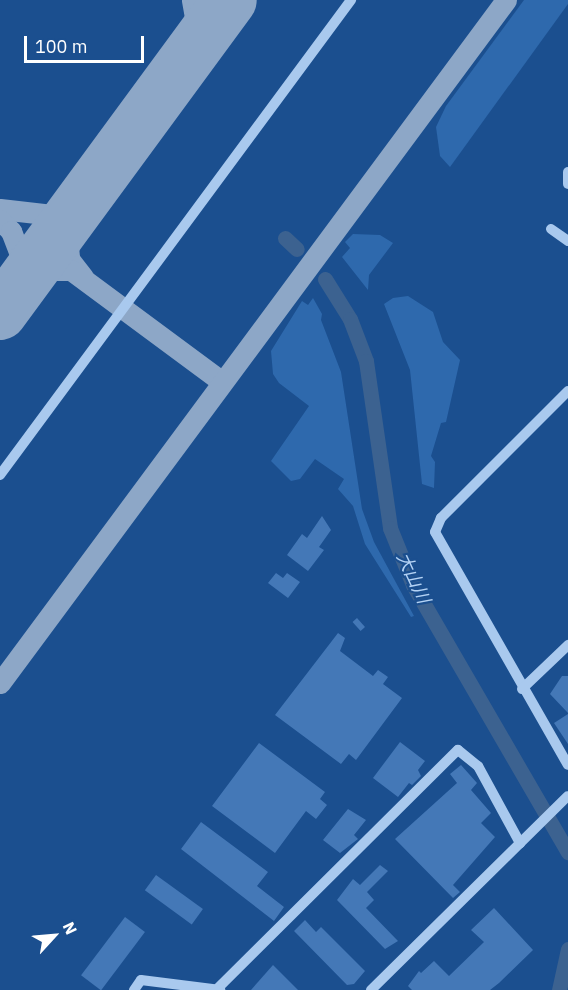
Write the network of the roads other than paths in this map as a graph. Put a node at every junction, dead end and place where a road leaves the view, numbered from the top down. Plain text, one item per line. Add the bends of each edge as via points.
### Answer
1 (351, 0) edge
2 (568, 172) edge
3 (568, 184) edge
4 (551, 229) dead end
5 (568, 241) edge
6 (568, 391) edge
7 (0, 475) edge
8 (568, 645) edge
9 (522, 689) junction
10 (568, 765) edge
11 (568, 796) edge
12 (520, 843) junction
13 (219, 989) edge
14 (134, 990) edge
15 (372, 990) edge

1 - 7 lane
2 - 3 lane
4 - 5 lane
6 - 9 lane via 435,528 436,538
8 - 9 lane
9 - 10 lane
11 - 12 lane
12 - 13 lane via 478,766 458,750
12 - 15 lane
13 - 14 lane via 141,980

